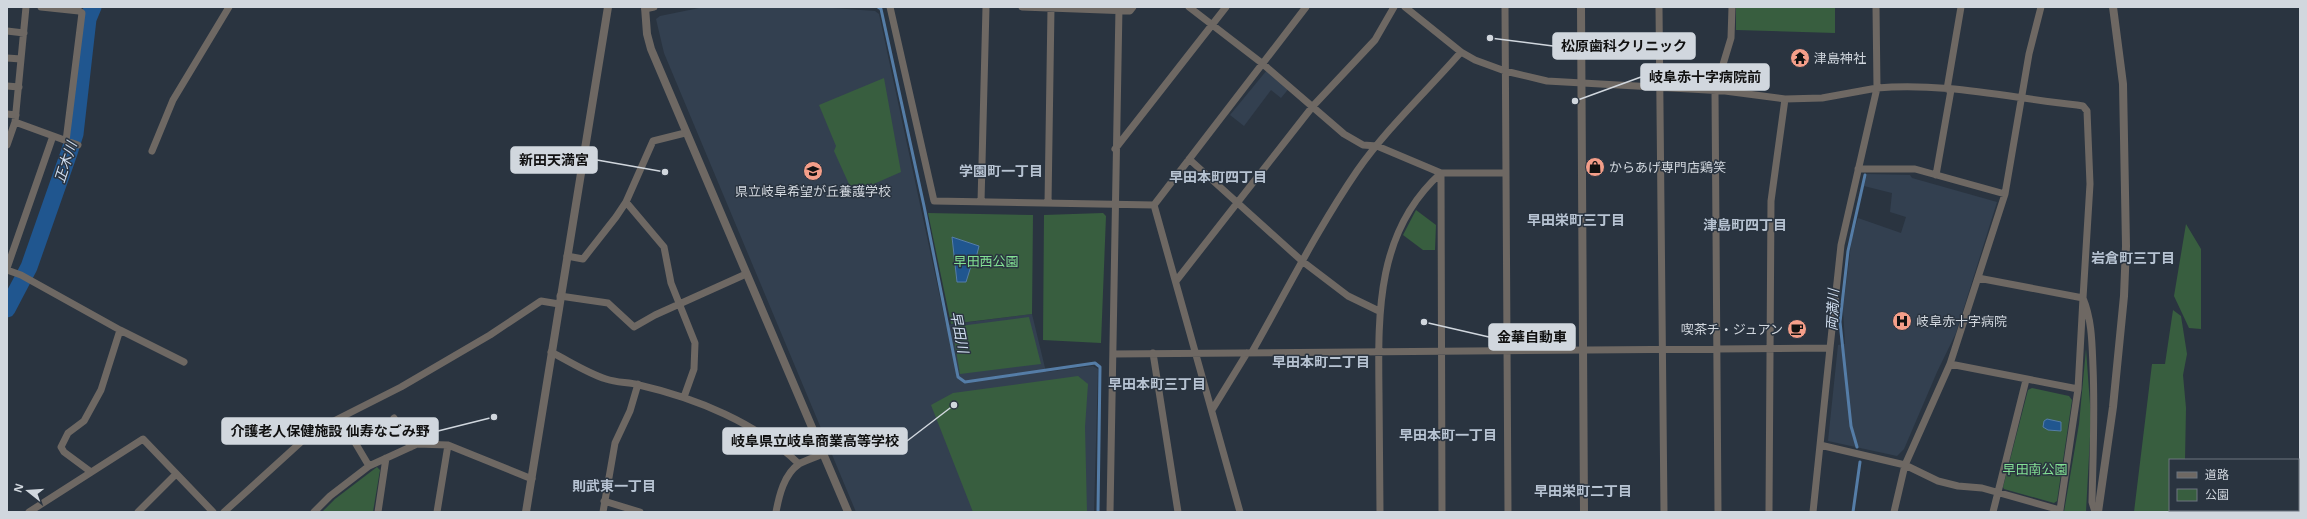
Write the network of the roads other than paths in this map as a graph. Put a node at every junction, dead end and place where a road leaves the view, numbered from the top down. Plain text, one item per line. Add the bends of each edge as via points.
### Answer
1 (26, 7) edge
2 (41, 7) edge
3 (229, 7) edge
4 (608, 7) edge
5 (890, 7) edge
6 (986, 7) edge
7 (1022, 7) edge
8 (1133, 7) edge
9 (1189, 7) edge
10 (1226, 7) edge
11 (1306, 7) edge
12 (1394, 7) edge
13 (1405, 7) edge
14 (1505, 7) edge
15 (1581, 7) edge
16 (1660, 7) edge
17 (1732, 7) edge
18 (1876, 7) edge
19 (1961, 7) edge
20 (2041, 7) edge
21 (2113, 7) edge
22 (70, 8) edge
23 (648, 8) edge
24 (1051, 8) junction
25 (1119, 9) edge
26 (1213, 24) junction
27 (7, 32) edge
28 (24, 33) junction
29 (1461, 52) junction
30 (7, 58) edge
31 (21, 59) junction
32 (1263, 64) junction
33 (1505, 71) junction
34 (1582, 84) junction
35 (7, 86) edge
36 (18, 87) junction
37 (1660, 87) junction
38 (1877, 88) junction
39 (1949, 89) junction
40 (1715, 91) junction
41 (1785, 99) junction
42 (2022, 99) junction
43 (1312, 106) junction
44 (7, 114) edge
45 (16, 119) junction
46 (685, 133) junction
47 (53, 136) junction
48 (7, 145) edge
49 (1377, 146) junction
50 (1115, 149) junction
51 (152, 151) dead end
52 (1189, 159) junction
53 (1858, 170) junction
54 (1441, 173) junction
55 (1506, 173) junction
56 (1936, 175) junction
57 (2005, 194) junction
58 (626, 202) junction
59 (981, 202) junction
60 (1048, 203) junction
61 (1238, 203) junction
62 (1115, 204) junction
63 (1154, 205) junction
64 (567, 256) junction
65 (1302, 261) junction
66 (7, 269) edge
67 (746, 274) junction
68 (1978, 278) junction
69 (1176, 281) junction
70 (560, 296) junction
71 (2083, 298) junction
72 (559, 304) junction
73 (679, 306) junction
74 (1379, 311) junction
75 (120, 330) junction
76 (1830, 348) junction
77 (1717, 349) junction
78 (1770, 349) junction
79 (1663, 350) junction
80 (1378, 351) junction
81 (1442, 351) junction
82 (1507, 351) junction
83 (1583, 351) junction
84 (551, 352) junction
85 (1153, 353) junction
86 (1196, 353) junction
87 (1250, 353) junction
88 (1113, 354) junction
89 (184, 362) dead end
90 (1950, 364) junction
91 (2026, 380) junction
92 (638, 384) junction
93 (2078, 390) junction
94 (684, 397) junction
95 (1212, 410) junction
96 (394, 418) dead end
97 (353, 439) dead end
98 (448, 445) junction
99 (1820, 445) junction
100 (411, 447) junction
101 (823, 454) junction
102 (386, 458) junction
103 (799, 464) junction
104 (1905, 465) junction
105 (369, 466) junction
106 (91, 472) junction
107 (176, 474) junction
108 (532, 479) junction
109 (1998, 492) junction
110 (604, 501) junction
111 (29, 512) edge
112 (138, 512) edge
113 (213, 512) edge
114 (224, 512) edge
115 (314, 512) edge
116 (378, 512) edge
117 (438, 512) edge
118 (526, 512) edge
119 (603, 512) edge
120 (640, 512) edge
121 (776, 512) edge
122 (848, 512) edge
123 (1110, 512) edge
124 (1178, 512) edge
125 (1240, 512) edge
126 (1380, 512) edge
127 (1442, 512) edge
128 (1508, 512) edge
129 (1584, 512) edge
130 (1664, 512) edge
131 (1718, 512) edge
132 (1769, 512) edge
133 (1813, 512) edge
134 (1894, 512) edge
135 (1993, 512) edge
136 (2096, 512) edge

1 - 28 street
2 - 22 street
3 - 51 street via 173,100
4 - 64 street
5 - 59 street via 934,201
6 - 59 street
7 - 24 street
8 - 25 street via 1130,11
9 - 26 street
10 - 26 street
11 - 32 street
12 - 43 street via 1375,40
13 - 29 street
14 - 33 street
15 - 34 street
16 - 37 street
17 - 40 street via 1731,38
18 - 38 street
19 - 39 street
20 - 42 street via 2029,54
21 - 136 street via 2123,84 2126,246 2114,407
22 - 47 street via 82,13 72,143
23 - 46 street via 647,34 651,49
24 - 25 street
24 - 60 street
25 - 50 street
26 - 32 street
26 - 50 street
27 - 28 street
28 - 31 street
29 - 33 street
29 - 49 street
30 - 31 street
31 - 36 street
32 - 43 street
32 - 52 street
33 - 34 street via 1547,81
33 - 55 street
34 - 37 street
34 - 83 street
35 - 36 street
36 - 45 street
37 - 40 street
37 - 79 street
38 - 39 street via 1905,86
38 - 41 street via 1822,98
38 - 53 street
39 - 42 street
39 - 56 street
40 - 41 street
40 - 77 street
41 - 78 street via 1771,201
42 - 57 street
42 - 71 street via 2083,106 2086,111 2090,184
43 - 49 street via 1344,134 1364,145
43 - 61 street
44 - 45 street
45 - 47 street
45 - 48 street
46 - 58 street via 653,141
46 - 67 street
47 - 66 street
49 - 54 street
49 - 65 street via 1357,171
50 - 62 street
52 - 61 street
52 - 63 street
53 - 56 street via 1915,169
53 - 76 street via 1840,252
54 - 55 street
54 - 74 street via 1416,200 1399,234 1382,282
54 - 81 street
55 - 82 street
56 - 57 street
57 - 68 street
58 - 64 street via 583,259
58 - 73 street via 664,247 671,283
59 - 60 street
60 - 62 street
61 - 65 street
61 - 69 street
62 - 63 street
62 - 88 street
63 - 69 street
64 - 70 street
65 - 74 street via 1348,296
65 - 87 street
66 - 75 street via 28,278
67 - 73 street
67 - 101 street
68 - 71 street
68 - 90 street
69 - 86 street
70 - 72 street
70 - 73 street via 608,303 634,327
71 - 93 street
71 - 136 street via 2090,315 2094,409 2092,502
72 - 84 street
72 - 114 street via 541,301 490,335 401,387 312,432
73 - 94 street via 695,343 694,370
74 - 80 street
75 - 89 street
75 - 106 street via 101,390 84,421 68,434 61,447
76 - 78 street
76 - 99 street
77 - 78 street
77 - 79 street
77 - 131 street
78 - 132 street
79 - 83 street
79 - 130 street
80 - 81 street
80 - 87 street
80 - 126 street
81 - 82 street
81 - 127 street
82 - 83 street
82 - 128 street
83 - 129 street
84 - 92 street via 606,379
84 - 108 street
85 - 86 street
85 - 88 street
85 - 124 street
86 - 87 street
86 - 95 street
87 - 95 street
88 - 123 street
90 - 91 street
90 - 104 street
91 - 93 street
91 - 109 street
92 - 94 street
92 - 110 street via 630,411 615,442
93 - 109 street via 2060,510
94 - 103 street via 743,424 782,447
95 - 125 street
96 - 100 street
97 - 105 street
98 - 100 street via 416,444
98 - 108 street
98 - 117 street
99 - 104 street
99 - 133 street
100 - 102 street
101 - 103 street
101 - 122 street
102 - 105 street
102 - 116 street
103 - 121 street via 780,491
104 - 109 street via 1938,481
104 - 134 street
105 - 115 street via 330,496
106 - 107 street via 143,438
106 - 111 street
107 - 112 street
107 - 113 street
108 - 118 street
109 - 135 street
110 - 119 street
110 - 120 street

